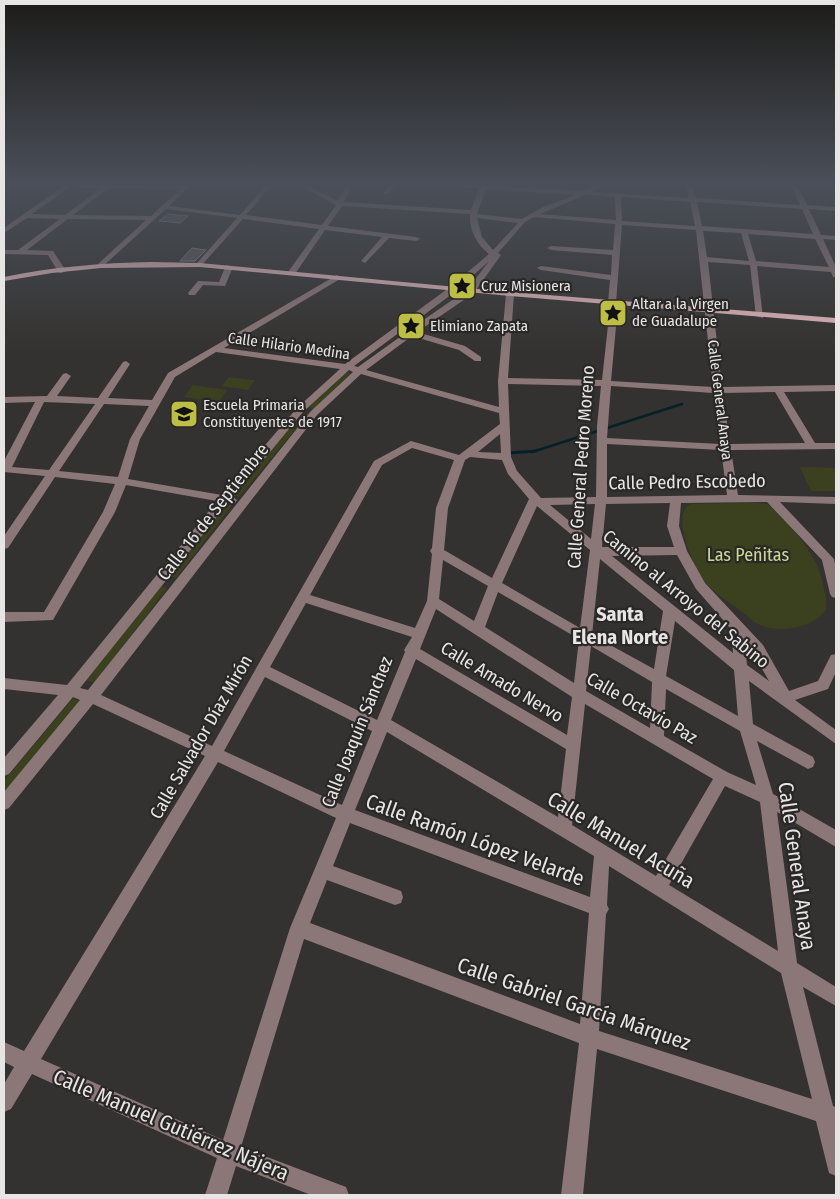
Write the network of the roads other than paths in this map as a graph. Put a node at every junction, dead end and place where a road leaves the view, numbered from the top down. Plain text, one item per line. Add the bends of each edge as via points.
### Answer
1 (35, 241) edge
2 (128, 241) edge
3 (221, 241) edge
4 (313, 241) edge
5 (382, 241) edge
6 (481, 241) edge
7 (506, 241) edge
8 (618, 241) edge
9 (700, 241) edge
10 (747, 241) edge
11 (821, 241) edge
12 (551, 248) dead end
13 (4, 252) edge
14 (20, 252) junction
15 (617, 253) junction
16 (495, 254) junction
17 (703, 259) junction
18 (365, 261) dead end
19 (753, 263) junction
20 (102, 265) junction
21 (200, 265) junction
22 (229, 267) junction
23 (540, 268) dead end
24 (61, 270) junction
25 (292, 272) junction
26 (835, 273) edge
27 (337, 277) junction
28 (615, 278) junction
29 (4, 281) edge
30 (453, 289) junction
31 (471, 291) junction
32 (192, 293) dead end
33 (510, 294) junction
34 (612, 303) junction
35 (435, 308) junction
36 (709, 311) junction
37 (613, 316) dead end
38 (760, 316) junction
39 (836, 321) edge
40 (405, 331) junction
41 (215, 349) junction
42 (478, 359) dead end
43 (126, 364) dead end
44 (347, 367) junction
45 (360, 370) junction
46 (66, 376) dead end
47 (503, 381) junction
48 (606, 383) junction
49 (778, 389) junction
50 (717, 390) junction
51 (835, 391) edge
52 (46, 399) junction
53 (4, 400) edge
54 (101, 401) junction
55 (155, 403) junction
56 (300, 410) junction
57 (314, 413) junction
58 (504, 418) junction
59 (602, 434) junction
60 (812, 446) junction
61 (836, 446) edge
62 (726, 447) junction
63 (465, 456) junction
64 (506, 457) junction
65 (4, 469) edge
66 (52, 474) junction
67 (122, 481) junction
68 (733, 498) junction
69 (225, 499) junction
70 (770, 499) junction
71 (537, 500) junction
72 (676, 500) junction
73 (836, 500) edge
74 (601, 501) junction
75 (241, 503) junction
76 (4, 544) edge
77 (598, 549) junction
78 (436, 551) junction
79 (681, 551) junction
80 (832, 559) edge
81 (159, 583) junction
82 (495, 584) junction
83 (176, 588) junction
84 (836, 594) edge
85 (304, 598) junction
86 (433, 601) junction
87 (670, 610) junction
88 (4, 617) edge
89 (478, 628) junction
90 (737, 628) junction
91 (418, 634) junction
92 (585, 637) junction
93 (411, 650) junction
94 (836, 659) edge
95 (740, 667) junction
96 (262, 669) junction
97 (659, 680) junction
98 (4, 684) edge
99 (70, 692) junction
100 (579, 694) junction
101 (91, 697) junction
102 (784, 699) junction
103 (381, 725) junction
104 (746, 728) junction
105 (836, 738) edge
106 (657, 739) junction
107 (573, 746) junction
108 (214, 755) junction
109 (808, 762) dead end
110 (4, 769) edge
111 (722, 777) junction
112 (767, 798) junction
113 (4, 803) edge
114 (344, 814) junction
115 (564, 829) junction
116 (836, 839) edge
117 (602, 854) junction
118 (322, 870) junction
119 (659, 888) junction
120 (395, 897) dead end
121 (600, 909) junction
122 (299, 928) junction
123 (789, 968) junction
124 (836, 997) edge
125 (588, 1037) junction
126 (4, 1052) edge
127 (28, 1063) junction
128 (4, 1102) edge
129 (831, 1115) edge
130 (229, 1153) junction
131 (836, 1166) edge
132 (216, 1195) edge
133 (338, 1195) edge
134 (572, 1195) edge

1 - 14 street
2 - 20 street
3 - 21 street
4 - 25 street
5 - 18 street
6 - 16 street via 486,251
7 - 16 street, Calle 16 de Septiembre
8 - 15 street
9 - 17 street, Calle General Anaya
10 - 19 street
11 - 26 street
12 - 15 street
13 - 14 street
14 - 24 street via 50,253
15 - 28 street
16 - 30 street, Calle 16 de Septiembre
16 - 31 street, Calle 16 de Septiembre
17 - 19 street
17 - 36 street, Calle General Anaya
19 - 26 street
19 - 38 street
20 - 21 main road
20 - 24 main road
21 - 22 main road
22 - 25 main road
22 - 32 street via 222,284 201,284
23 - 28 street
24 - 29 main road
25 - 27 main road
27 - 30 main road
27 - 41 street
28 - 34 street
30 - 31 main road
30 - 35 street, Calle 16 de Septiembre
31 - 33 main road
31 - 35 street, Calle 16 de Septiembre
33 - 34 main road
33 - 47 street
34 - 36 main road
35 - 40 street, Calle 16 de Septiembre
36 - 38 main road
36 - 50 street, Calle General Anaya
37 - 48 street, Calle General Pedro Moreno
38 - 39 main road
40 - 42 street via 462,348
40 - 44 street, Calle 16 de Septiembre
40 - 45 street, Calle 16 de Septiembre
41 - 44 street, Calle Hilario Medina
41 - 55 street via 171,375
43 - 54 street
44 - 45 street, Calle Hilario Medina
44 - 56 street, Calle 16 de Septiembre
45 - 57 street, Calle 16 de Septiembre
45 - 58 street, Calle Hilario Medina
46 - 52 street
47 - 48 street
47 - 58 street
48 - 50 street
48 - 59 street, Calle General Pedro Moreno
49 - 50 street
49 - 51 street
49 - 60 street
50 - 62 street, Calle General Anaya
52 - 53 street
52 - 54 street
52 - 65 street
54 - 55 street
54 - 66 street
55 - 67 street via 135,440
56 - 57 street
56 - 69 street, Calle 16 de Septiembre
57 - 75 street, Calle 16 de Septiembre
58 - 63 street
58 - 64 street, Camino al Arroyo del Sabino
59 - 62 street
59 - 74 street, Calle General Pedro Moreno
60 - 61 street
60 - 62 street
62 - 68 street, Calle General Anaya
63 - 64 street, Calle Salvador Díaz Mirón
63 - 78 street, Calle Joaquín Sánchez via 442,508
63 - 85 street, Calle Salvador Díaz Mirón via 411,444 378,463
64 - 71 street, Camino al Arroyo del Sabino via 512,472
65 - 66 street
66 - 67 street
66 - 76 street
67 - 69 street
67 - 88 street via 109,512 48,617
68 - 70 street, Calle Pedro Escobedo
68 - 72 street, Calle Pedro Escobedo
69 - 75 street
69 - 81 street, Calle 16 de Septiembre
70 - 73 street, Calle Pedro Escobedo
70 - 80 street
71 - 74 street, Calle Pedro Escobedo
71 - 77 street, Camino al Arroyo del Sabino
71 - 82 street
72 - 74 street, Calle Pedro Escobedo
72 - 79 street via 673,526
74 - 77 street, Calle General Pedro Moreno
75 - 83 street, Calle 16 de Septiembre
77 - 79 street
77 - 87 street, Camino al Arroyo del Sabino
77 - 92 street, Calle General Pedro Moreno
78 - 82 street
78 - 86 street, Calle Joaquín Sánchez
79 - 90 street via 700,586
80 - 84 street
81 - 83 street
81 - 99 street, Calle 16 de Septiembre
82 - 89 street
82 - 92 street
83 - 101 street, Calle 16 de Septiembre
85 - 91 street
85 - 96 street, Calle Salvador Díaz Mirón
86 - 89 street, Calle Octavio Paz
86 - 91 street, Calle Joaquín Sánchez
87 - 95 street, Camino al Arroyo del Sabino
87 - 97 street
89 - 100 street, Calle Octavio Paz
90 - 95 street, Calle General Anaya
90 - 102 street via 758,649
91 - 93 street, Calle Joaquín Sánchez
92 - 97 street
92 - 100 street, Calle General Pedro Moreno
93 - 103 street, Calle Joaquín Sánchez
93 - 107 street, Calle Amado Nervo
94 - 102 street via 823,685
95 - 102 street, Camino al Arroyo del Sabino
95 - 104 street, Calle General Anaya
96 - 103 street, Calle Manuel Acuña
96 - 108 street, Calle Salvador Díaz Mirón
97 - 104 street
97 - 106 street
98 - 99 street, Calle Ramón López Velarde
99 - 101 street, Calle Ramón López Velarde
99 - 110 street, Calle 16 de Septiembre
100 - 106 street, Calle Octavio Paz
100 - 107 street, Calle General Pedro Moreno
101 - 108 street, Calle Ramón López Velarde
101 - 113 street, Calle 16 de Septiembre
102 - 105 street, Camino al Arroyo del Sabino
103 - 114 street, Calle Joaquín Sánchez
103 - 115 street, Calle Manuel Acuña
104 - 109 street
104 - 112 street, Calle General Anaya
106 - 111 street, Calle Octavio Paz
107 - 115 street, Calle General Pedro Moreno
108 - 114 street, Calle Ramón López Velarde
108 - 127 street, Calle Salvador Díaz Mirón
111 - 112 street, Calle Octavio Paz
111 - 119 street
112 - 116 street, Calle Octavio Paz
112 - 123 street, Calle General Anaya
114 - 118 street, Calle Joaquín Sánchez
114 - 121 street, Calle Ramón López Velarde
115 - 117 street, Calle Manuel Acuña
117 - 119 street, Calle Manuel Acuña
117 - 121 street
118 - 120 street
118 - 122 street, Calle Joaquín Sánchez
119 - 123 street, Calle Manuel Acuña
121 - 125 street
122 - 125 street, Calle Gabriel García Márquez
122 - 130 street, Calle Joaquín Sánchez
123 - 124 street, Calle Manuel Acuña
123 - 129 street, Calle General Anaya
125 - 129 street, Calle Gabriel García Márquez
125 - 134 street
126 - 127 street, Calle Manuel Gutiérrez Nájera
127 - 128 street, Calle Salvador Díaz Mirón
127 - 130 street, Calle Manuel Gutiérrez Nájera
129 - 131 street, Calle General Anaya
130 - 132 street, Calle Joaquín Sánchez
130 - 133 street, Calle Manuel Gutiérrez Nájera

